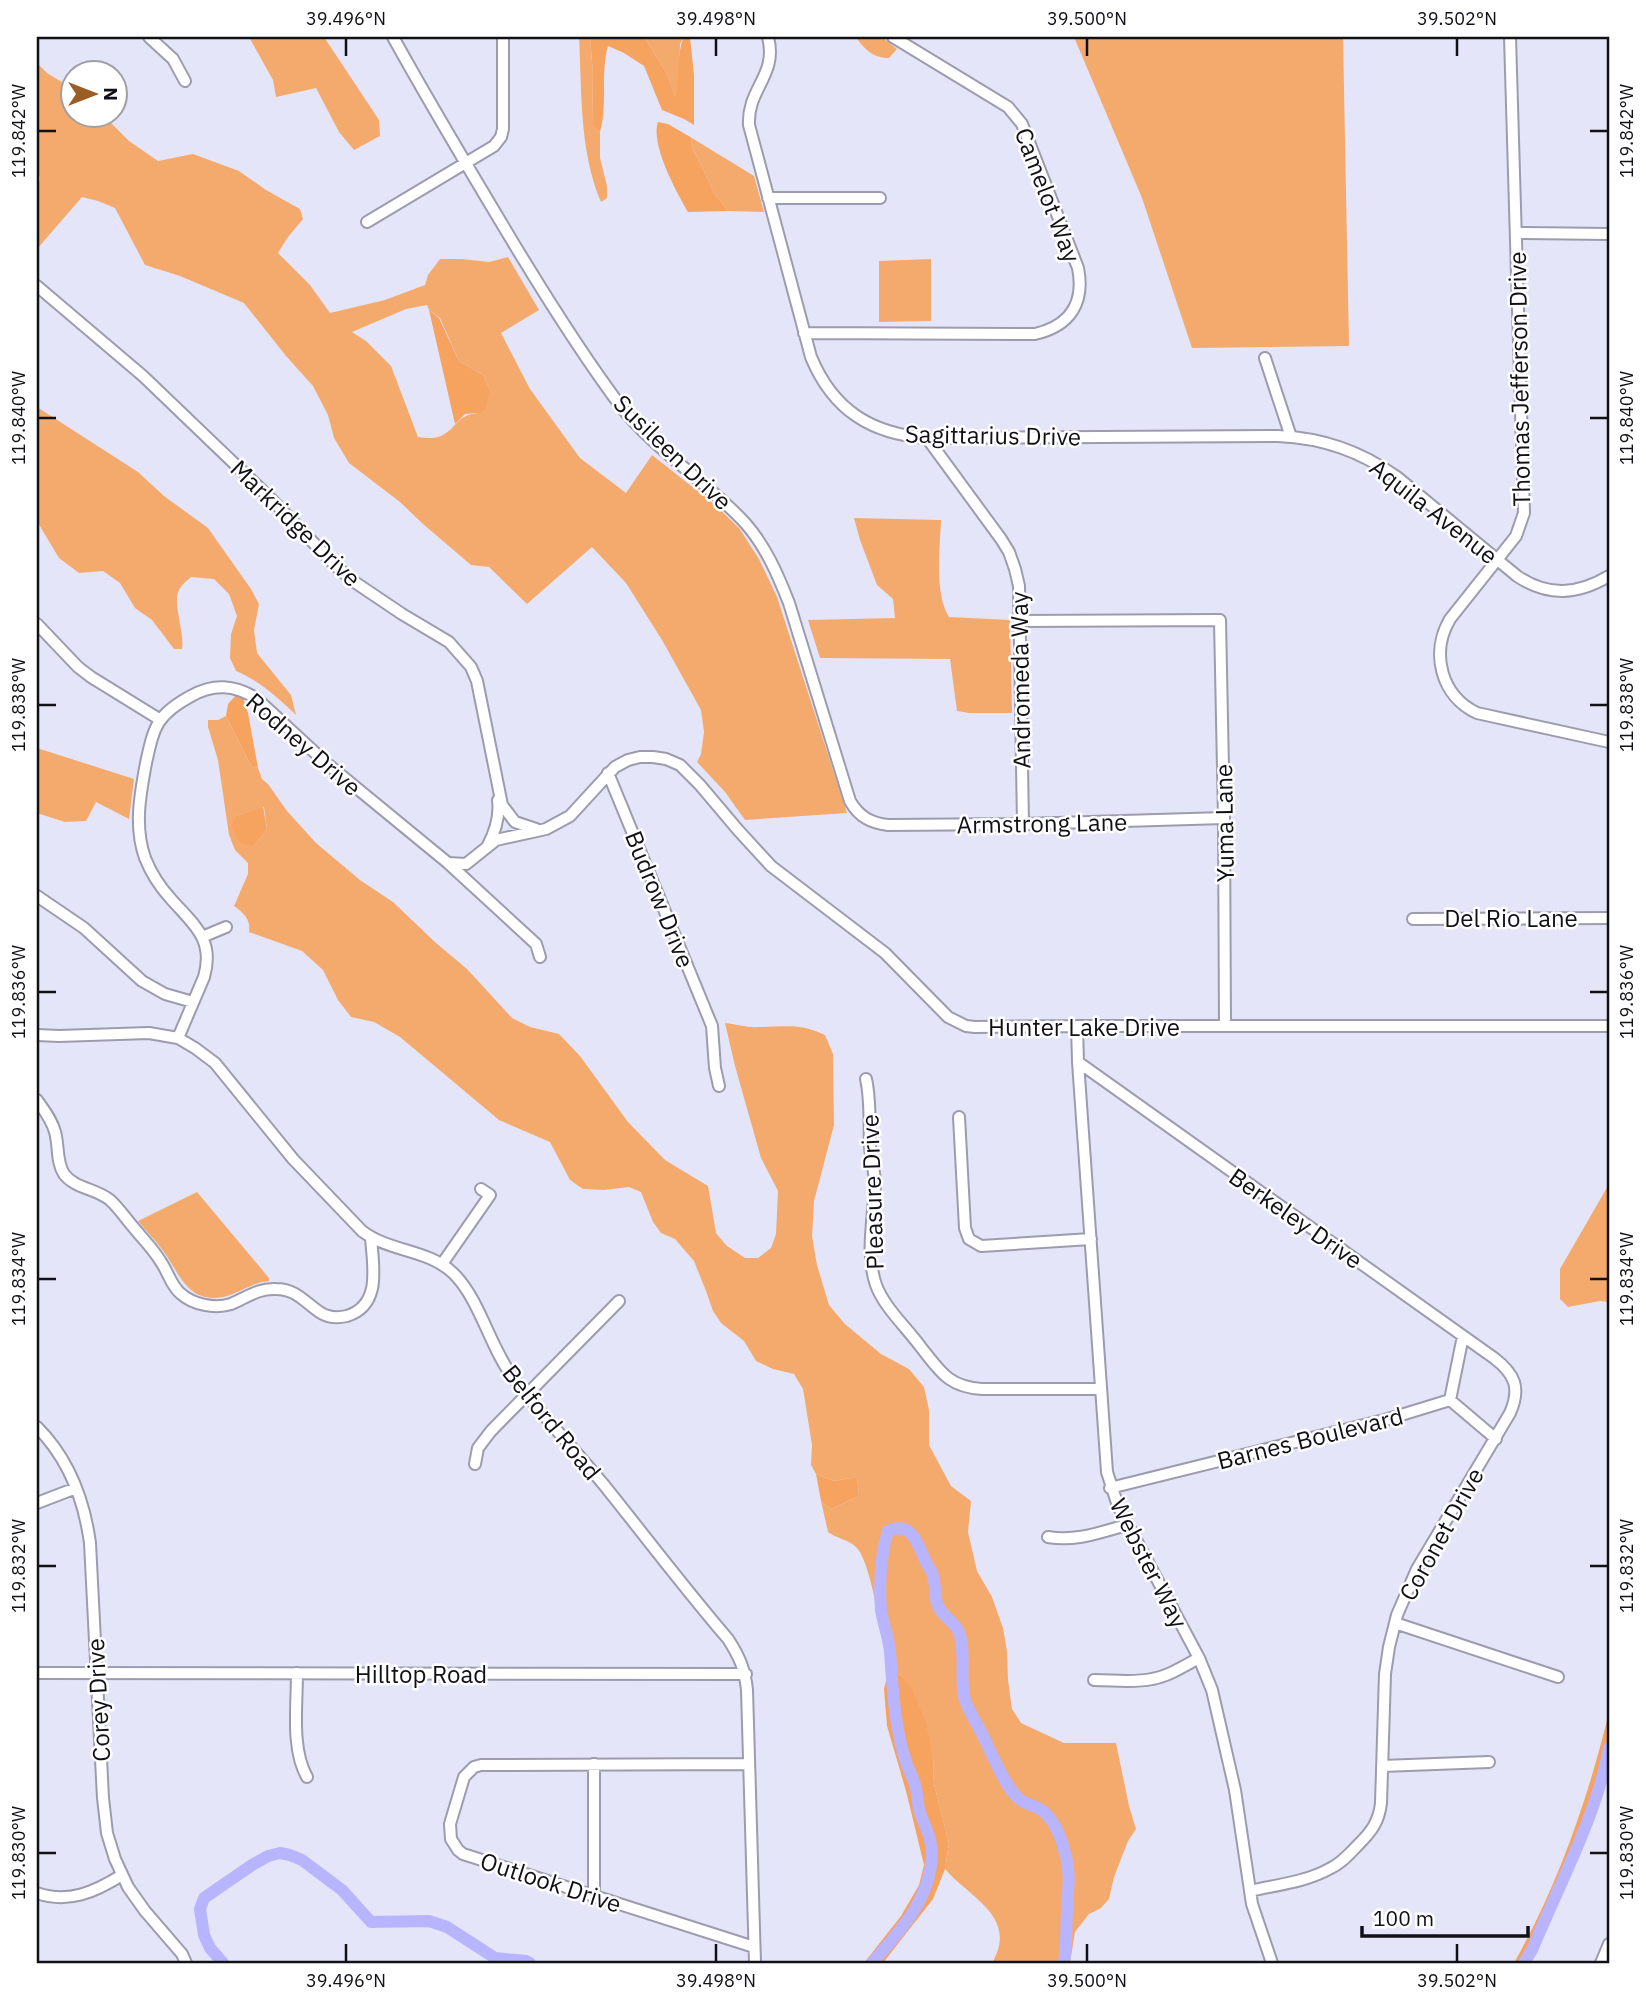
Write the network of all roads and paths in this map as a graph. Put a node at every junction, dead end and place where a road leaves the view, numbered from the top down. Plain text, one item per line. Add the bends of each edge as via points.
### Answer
1 (149, 37) edge
2 (393, 37) edge
3 (503, 37) edge
4 (768, 37) edge
5 (893, 37) edge
6 (1510, 37) edge
7 (185, 81) dead end
8 (465, 163) junction
9 (768, 198) junction
10 (880, 198) dead end
11 (367, 222) dead end
12 (1516, 233) junction
13 (1609, 234) edge
14 (37, 286) edge
15 (804, 333) junction
16 (1265, 358) dead end
17 (1290, 436) junction
18 (927, 438) junction
19 (1497, 560) junction
20 (1609, 576) edge
21 (1020, 621) junction
22 (37, 624) edge
23 (159, 719) junction
24 (1609, 742) edge
25 (608, 773) junction
26 (497, 787) junction
27 (861, 816) joint
28 (1224, 818) junction
29 (1023, 824) junction
30 (546, 829) junction
31 (487, 847) junction
32 (448, 863) junction
33 (37, 897) edge
34 (1609, 918) edge
35 (1413, 919) dead end
36 (226, 927) dead end
37 (202, 937) junction
38 (540, 957) dead end
39 (193, 1002) junction
40 (1077, 1026) junction
41 (1225, 1026) junction
42 (1609, 1026) edge
43 (37, 1035) edge
44 (178, 1038) junction
45 (1078, 1062) junction
46 (866, 1079) dead end
47 (719, 1086) dead end
48 (37, 1100) edge
49 (959, 1117) dead end
50 (481, 1189) dead end
51 (370, 1238) junction
52 (1091, 1239) junction
53 (442, 1264) junction
54 (619, 1301) dead end
55 (1463, 1336) junction
56 (1099, 1389) junction
57 (527, 1394) junction
58 (1450, 1400) junction
59 (37, 1427) edge
60 (1496, 1439) junction
61 (475, 1464) dead end
62 (76, 1488) junction
63 (1110, 1488) junction
64 (37, 1503) edge
65 (1128, 1525) junction
66 (1048, 1537) dead end
67 (1395, 1623) junction
68 (1199, 1658) junction
69 (37, 1673) edge
70 (96, 1673) junction
71 (297, 1673) junction
72 (746, 1674) junction
73 (1558, 1677) dead end
74 (1094, 1680) dead end
75 (1489, 1762) dead end
76 (594, 1764) junction
77 (749, 1764) junction
78 (1382, 1766) junction
79 (307, 1777) dead end
80 (122, 1875) junction
81 (1250, 1891) junction
82 (37, 1893) edge
83 (594, 1895) junction
84 (1609, 1944) edge
85 (754, 1947) junction
86 (186, 1963) edge
87 (755, 1963) edge
88 (1272, 1963) edge
89 (1601, 1963) edge

1 - 7 street via 173,59
2 - 8 street, Susileen Drive
3 - 8 street via 501,137
4 - 9 street, Sagittarius Drive via 771,59 754,93 749,125
5 - 15 street, Camelot Way via 1017,116 1078,268 1077,301 1057,326 1035,334
6 - 12 street, Thomas Jefferson Drive
8 - 11 street
8 - 27 street, Susileen Drive via 563,325 625,411 716,495 763,548 789,603 850,801
9 - 10 street
9 - 15 street, Sagittarius Drive
12 - 13 street
12 - 19 street, Thomas Jefferson Drive via 1524,513 1516,536
14 - 26 street, Markridge Drive via 144,376 353,581 449,642 462,656 477,681
15 - 18 street, Sagittarius Drive via 827,389 853,414 886,432
16 - 17 street
17 - 18 street, Sagittarius Drive
17 - 19 street, Aquila Avenue via 1337,445 1378,464
18 - 21 street, Andromeda Way via 1009,552 1019,586
19 - 20 street, Aquila Avenue via 1524,580 1551,591 1581,590
19 - 24 street, Thomas Jefferson Drive via 1444,629 1440,654 1449,690 1477,713
21 - 28 street, Yuma Lane via 1220,620
21 - 29 street, Andromeda Way
22 - 23 street via 78,667
23 - 32 street, Rodney Drive via 196,693 221,687 244,691
23 - 37 street via 141,789 140,839 152,873
25 - 30 street, Hunter Lake Drive via 569,816
25 - 40 street, Hunter Lake Drive via 640,757 680,765 771,866 885,953 948,1017 975,1027
25 - 47 street, Budrow Drive via 712,1026
26 - 30 street, Markridge Drive via 502,805 515,822
26 - 31 street, Markridge Drive via 499,811
27 - 29 street, Armstrong Lane via 888,825
28 - 29 street, Armstrong Lane
28 - 41 street, Yuma Lane
30 - 31 street, Hunter Lake Drive via 507,836
31 - 32 street, Hunter Lake Drive via 466,864
32 - 38 street, Rodney Drive via 536,944
33 - 39 street via 84,928 142,981
34 - 35 street, Del Rio Lane
36 - 37 street
37 - 39 street via 206,968
39 - 44 street
40 - 41 street, Hunter Lake Drive
40 - 45 street, Webster Way
41 - 42 street, Hunter Lake Drive
43 - 44 street, Belford Road via 149,1033
44 - 51 street, Belford Road via 215,1063 303,1171
45 - 52 street, Webster Way
45 - 55 street, Berkeley Drive
46 - 56 street, Pleasure Drive via 875,1181 872,1267 877,1288 892,1310 952,1382 982,1389
48 - 51 street via 54,1129 64,1174 109,1199 189,1300 228,1305 263,1290 285,1290 323,1314 351,1314 368,1302 372,1293
49 - 52 street via 965,1228 974,1244
50 - 53 street via 490,1195
51 - 53 street, Belford Road
52 - 56 street, Webster Way
53 - 57 street, Belford Road via 462,1282 502,1361
54 - 57 street
55 - 58 street
55 - 60 street, Coronet Drive via 1502,1364 1514,1379 1514,1404
56 - 63 street, Webster Way
57 - 61 street via 483,1441
57 - 72 street, Belford Road via 727,1639
58 - 60 street
58 - 63 street, Barnes Boulevard
59 - 62 street, Corey Drive via 61,1457
60 - 67 street, Coronet Drive via 1417,1569
62 - 64 street
62 - 70 street, Corey Drive via 90,1543
63 - 65 street, Webster Way
65 - 66 street via 1078,1538
65 - 68 street, Webster Way
67 - 73 street
67 - 78 street, Coronet Drive via 1385,1674
68 - 74 street via 1152,1679
68 - 81 street, Webster Way via 1212,1690 1235,1790
69 - 70 street, Hilltop Road
70 - 71 street, Hilltop Road
70 - 80 street, Corey Drive via 104,1818
71 - 72 street, Hilltop Road
71 - 79 street via 297,1744
72 - 77 street, Belford Road
75 - 78 street
76 - 77 street, Outlook Drive
76 - 83 street
76 - 83 street, Outlook Drive via 474,1767 462,1781 449,1831 463,1854
77 - 85 street, Belford Road
78 - 81 street, Coronet Drive via 1377,1823 1343,1860 1319,1874
80 - 82 street via 76,1896
80 - 86 street, Corey Drive
81 - 88 street, Webster Way
83 - 85 street, Outlook Drive
84 - 89 street
85 - 87 street, Belford Road

